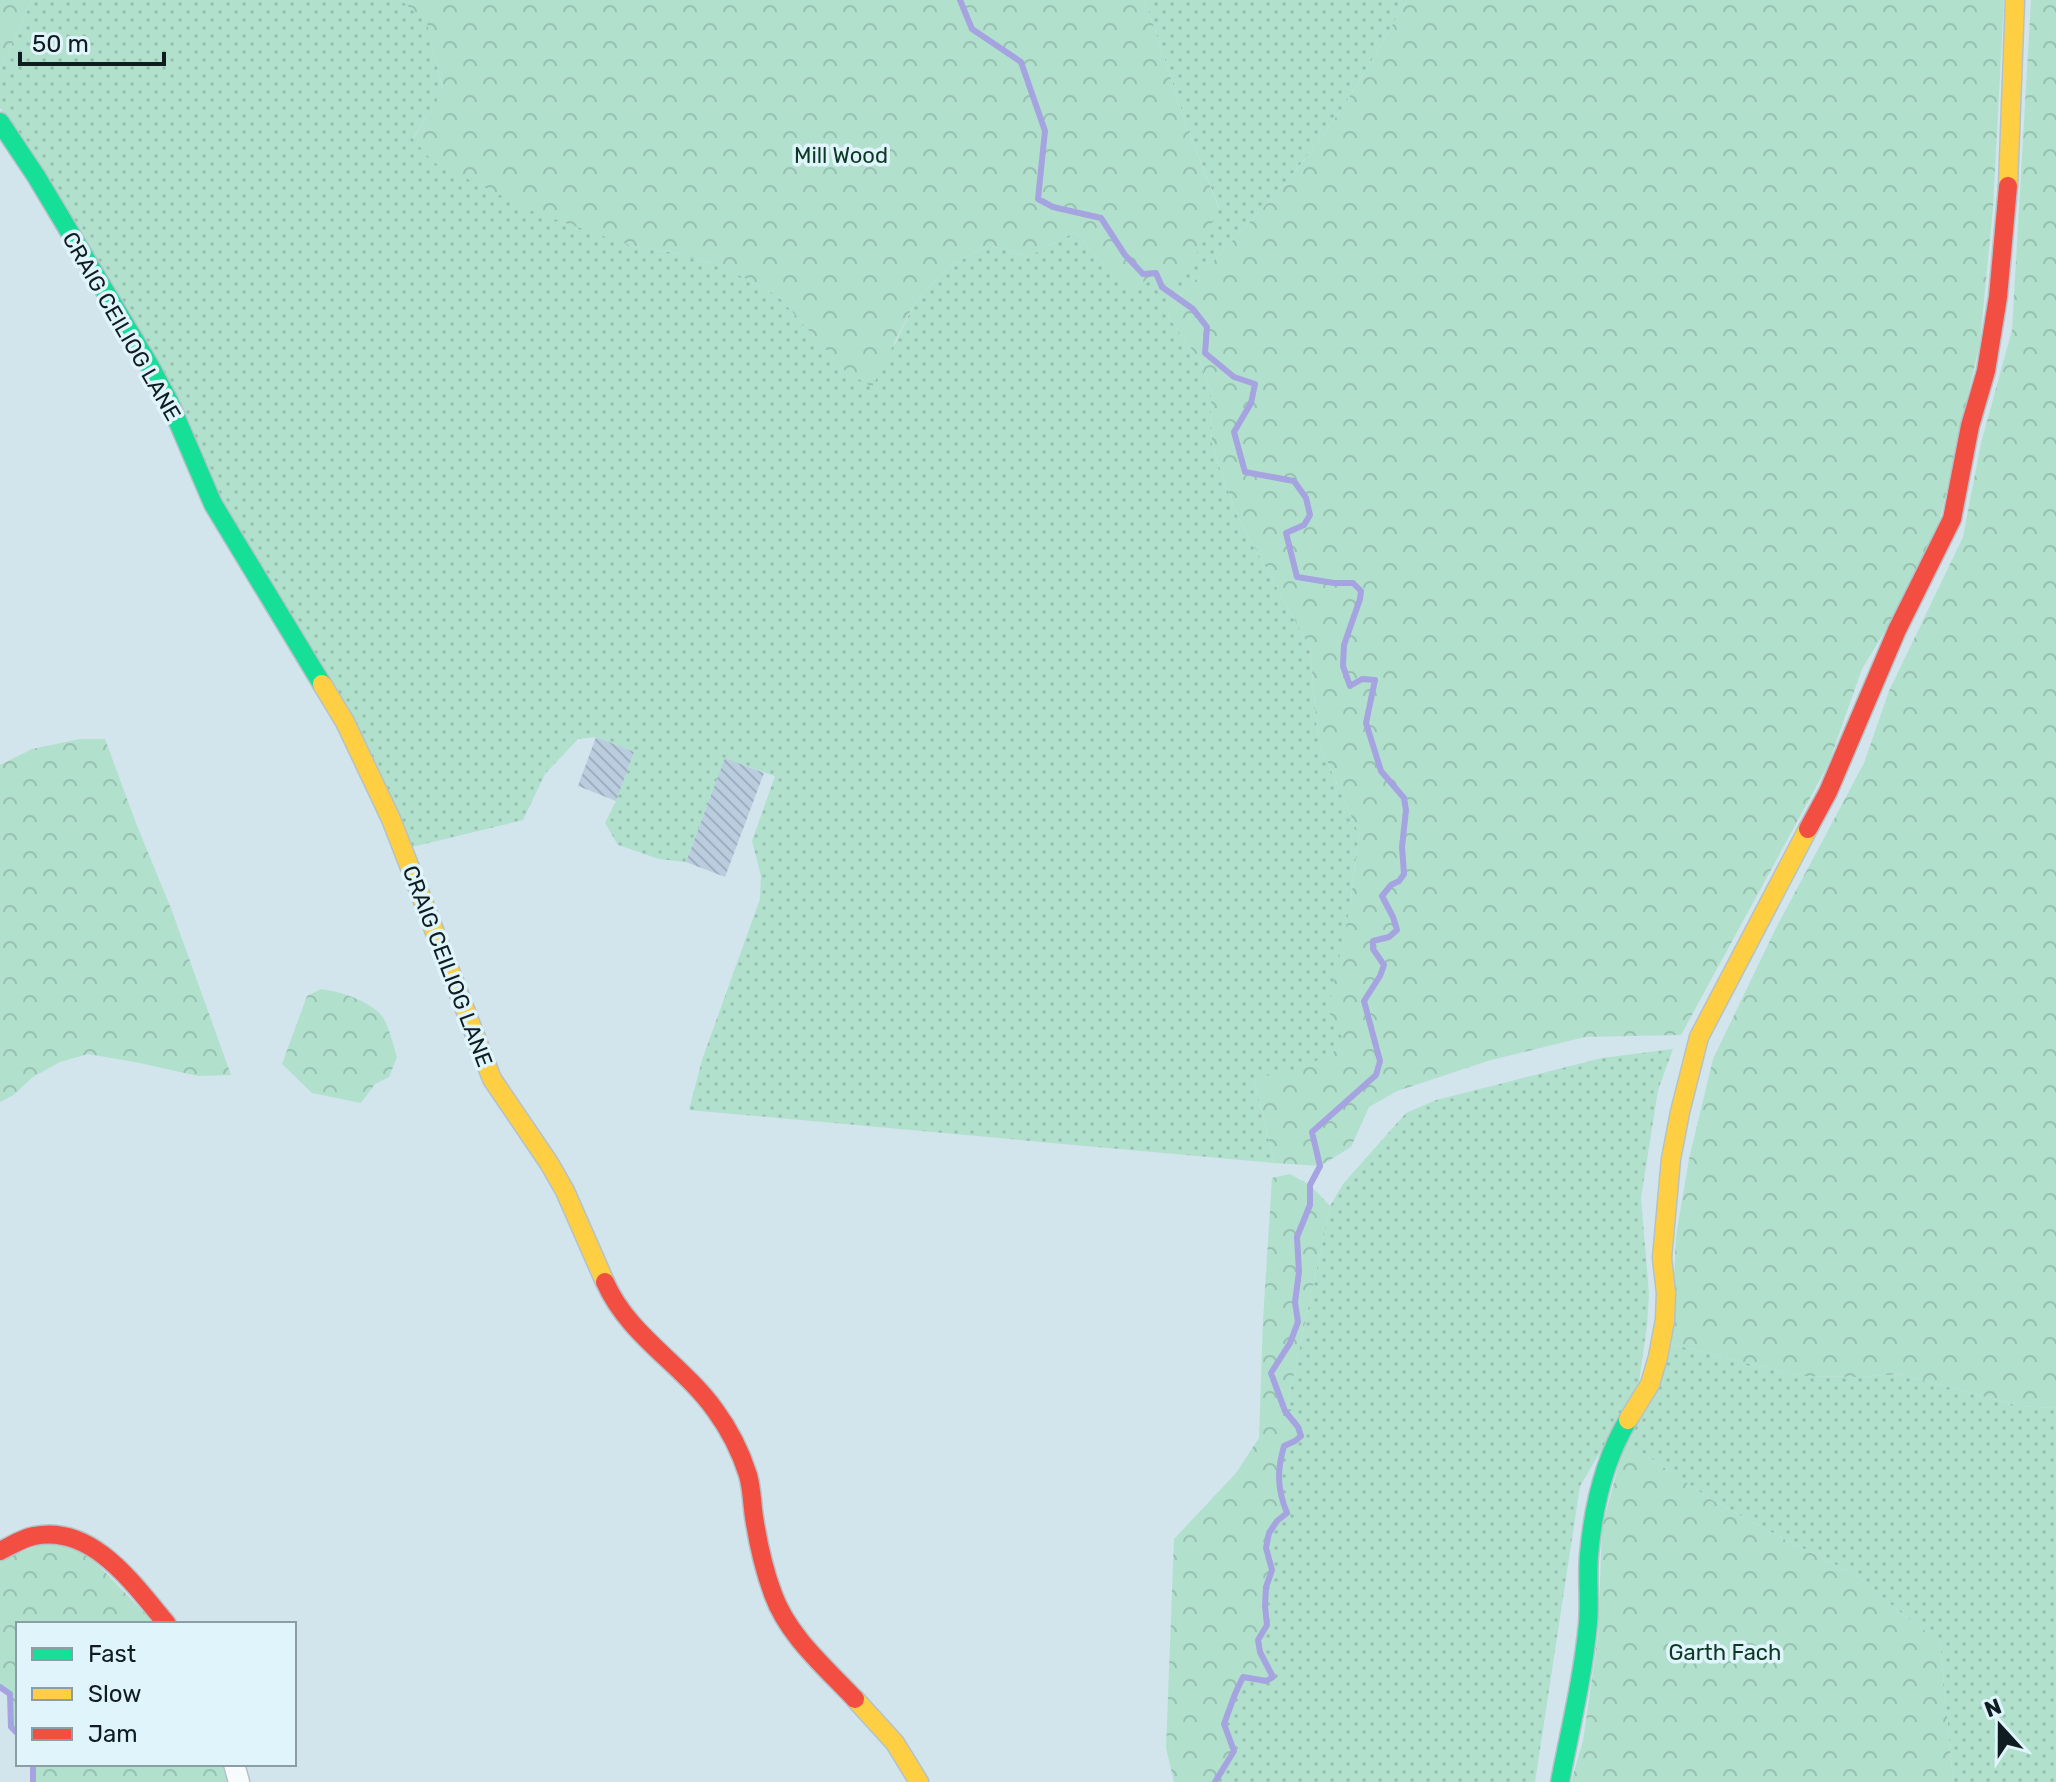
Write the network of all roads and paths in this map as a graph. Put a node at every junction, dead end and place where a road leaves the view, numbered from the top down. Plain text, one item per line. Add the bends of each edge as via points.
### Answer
1 (2015, 0) edge
2 (0, 122) edge
3 (0, 1551) edge
4 (165, 1622) edge
5 (919, 1782) edge
6 (1560, 1782) edge

1 - 6 street via 2007,210 1998,297 1952,519 1897,630 1828,792 1699,1037 1671,1159 1662,1258 1665,1320 1650,1384 1618,1437 1597,1505 1589,1556 1588,1623
2 - 5 street, CRAIG CEILIOG LANE via 150,366 213,504 345,722 391,819 492,1079 565,1191 612,1298 715,1410 735,1444 748,1476 773,1596 793,1632 895,1743
3 - 4 street via 34,1536 56,1534 81,1541 113,1561

